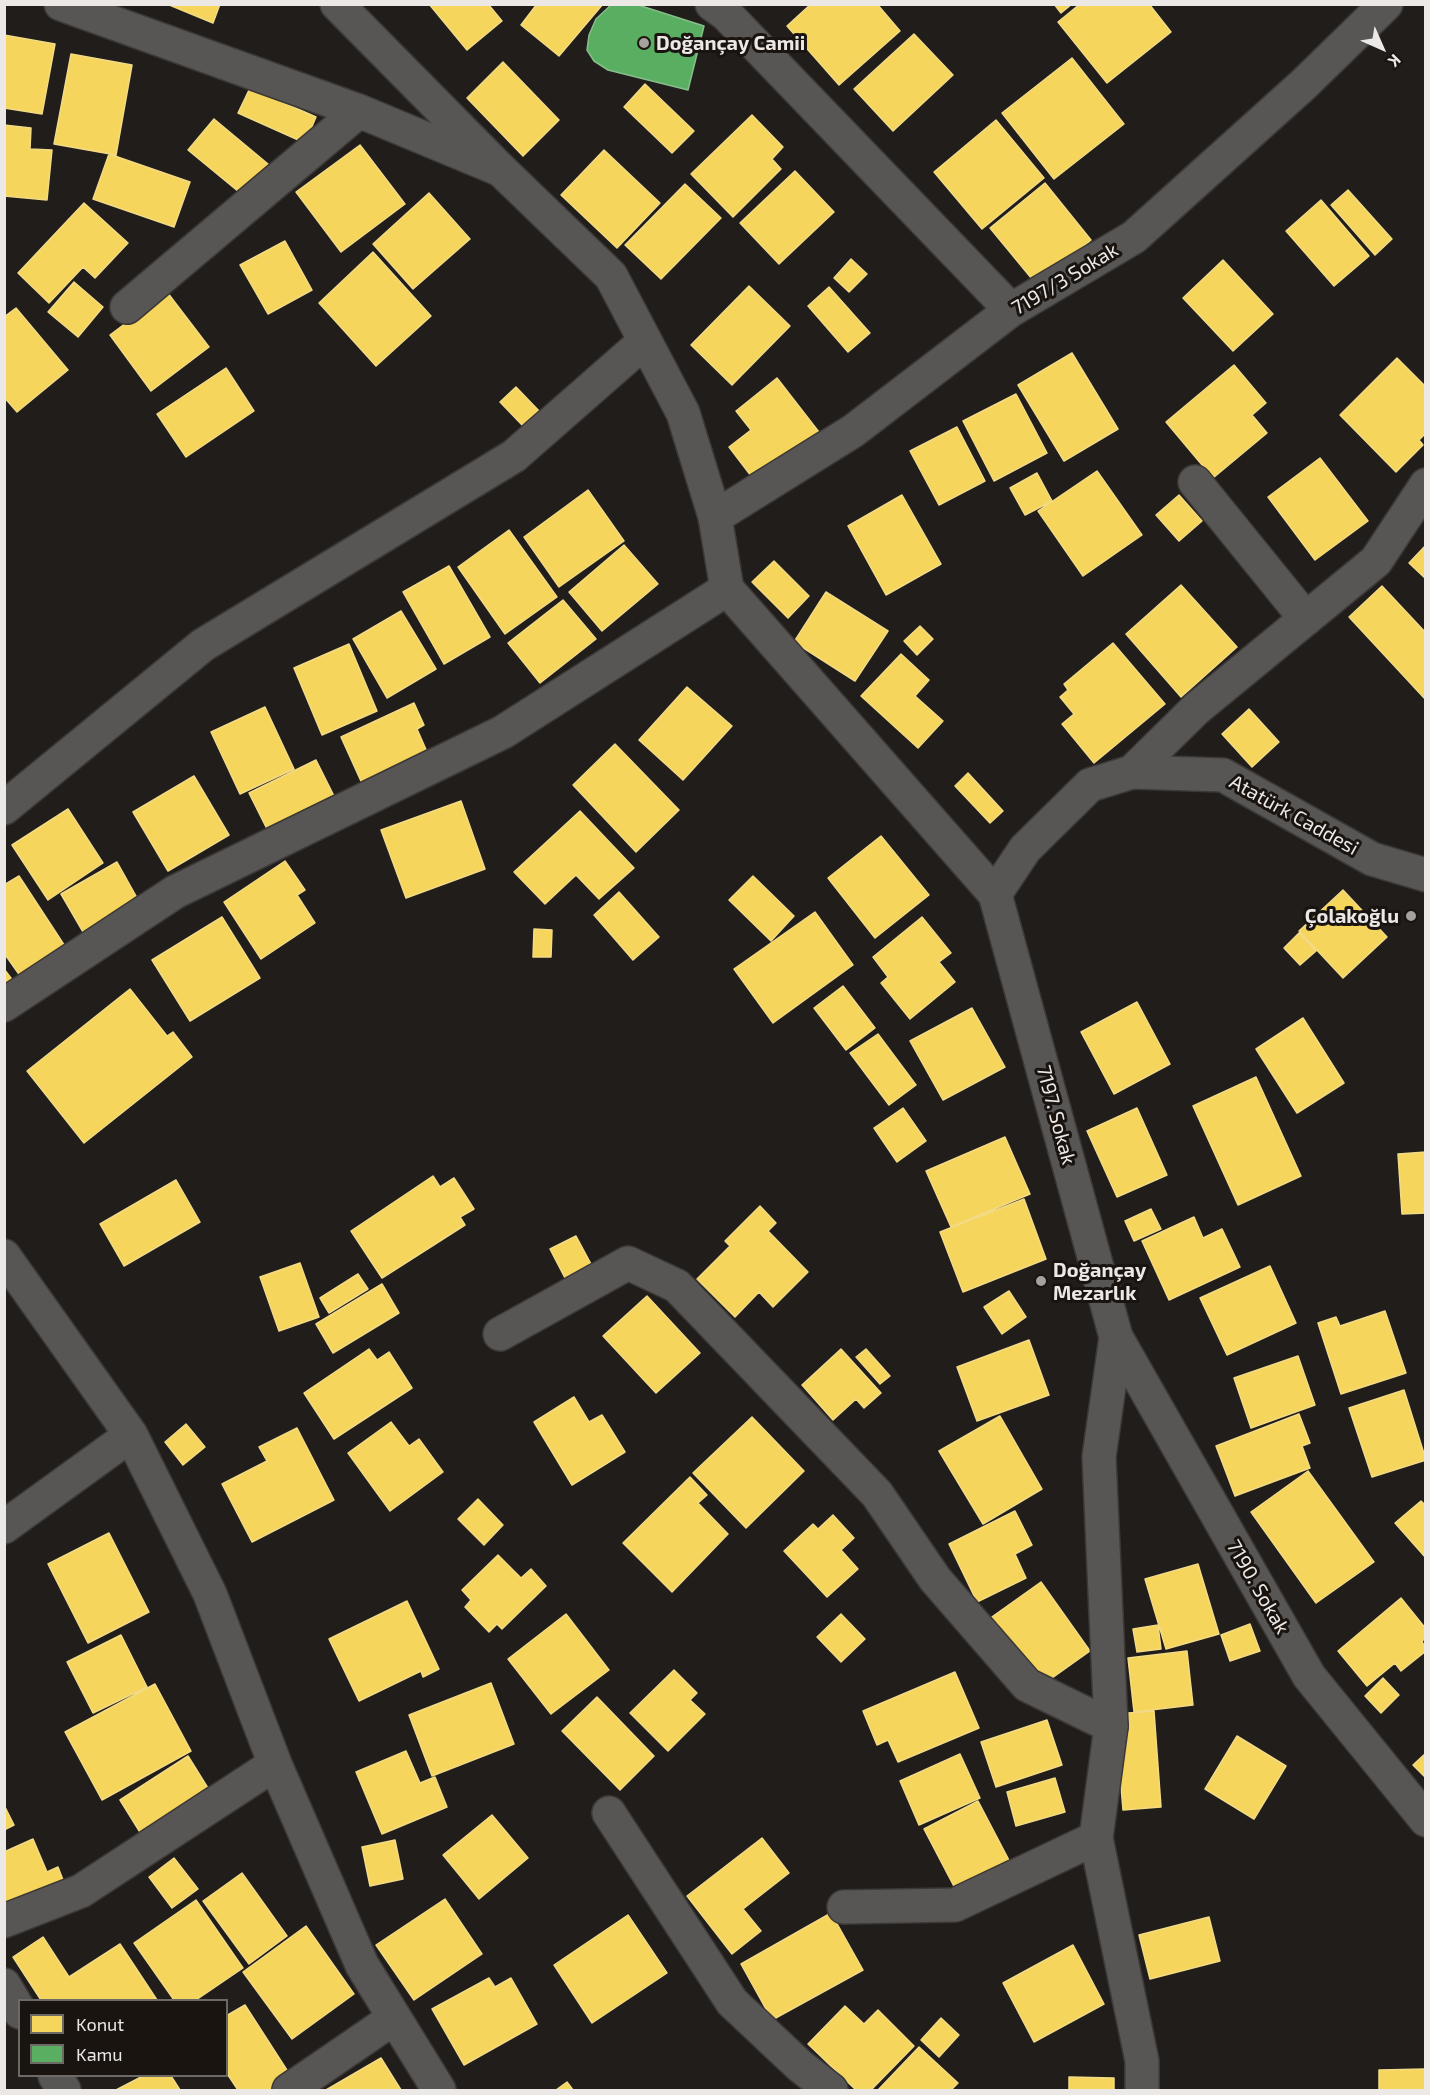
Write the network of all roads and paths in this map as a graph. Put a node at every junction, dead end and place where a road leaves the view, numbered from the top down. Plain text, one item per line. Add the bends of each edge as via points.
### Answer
1 (61, 4) edge
2 (337, 4) edge
3 (1386, 4) edge
4 (724, 8) edge
5 (359, 111) junction
6 (501, 170) junction
7 (127, 307) dead end
8 (1011, 310) junction
9 (644, 342) junction
10 (1195, 482) dead end
11 (1425, 485) edge
12 (715, 517) junction
13 (727, 589) junction
14 (1306, 618) junction
15 (1132, 772) junction
16 (4, 808) edge
17 (1425, 875) edge
18 (995, 894) junction
19 (4, 1005) edge
20 (4, 1256) edge
21 (500, 1335) dead end
22 (1116, 1336) junction
23 (131, 1435) junction
24 (4, 1527) edge
25 (1111, 1726) junction
26 (274, 1764) junction
27 (609, 1814) dead end
28 (1425, 1820) edge
29 (1096, 1838) junction
30 (844, 1907) dead end
31 (4, 1921) edge
32 (4, 1985) edge
33 (18, 2009) edge
34 (394, 2018) junction
35 (56, 2077) edge
36 (64, 2091) edge
37 (289, 2091) edge
38 (439, 2091) edge
39 (831, 2091) edge
40 (1142, 2091) edge

1 - 5 street
2 - 6 street
3 - 8 street, 7197/3 Sokak via 1304,84 1134,237
4 - 8 street
5 - 6 street
5 - 7 street
6 - 9 street via 611,276
8 - 12 street, 7197/3 Sokak via 853,431
9 - 12 street via 682,413
9 - 16 street via 514,456 203,645
10 - 14 street
11 - 14 street via 1376,561
12 - 13 street
13 - 18 street
13 - 19 street via 502,732 174,892
14 - 15 street via 1196,709
15 - 17 street, Atatürk Caddesi via 1224,775 1372,858
15 - 18 street, Atatürk Caddesi via 1090,785 1025,849
18 - 22 street, 7197. Sokak
20 - 23 street
21 - 25 street via 628,1263 677,1286 877,1494 935,1580 1027,1685
22 - 25 street via 1100,1457
22 - 28 street, 7190. Sokak via 1309,1676
23 - 24 street
23 - 26 street via 210,1594
25 - 29 street
26 - 31 street via 81,1891
26 - 34 street via 362,1965
27 - 39 street via 732,2002
29 - 30 street via 955,1905
29 - 40 street via 1142,2061
32 - 33 street
34 - 37 street
34 - 38 street
35 - 36 street

